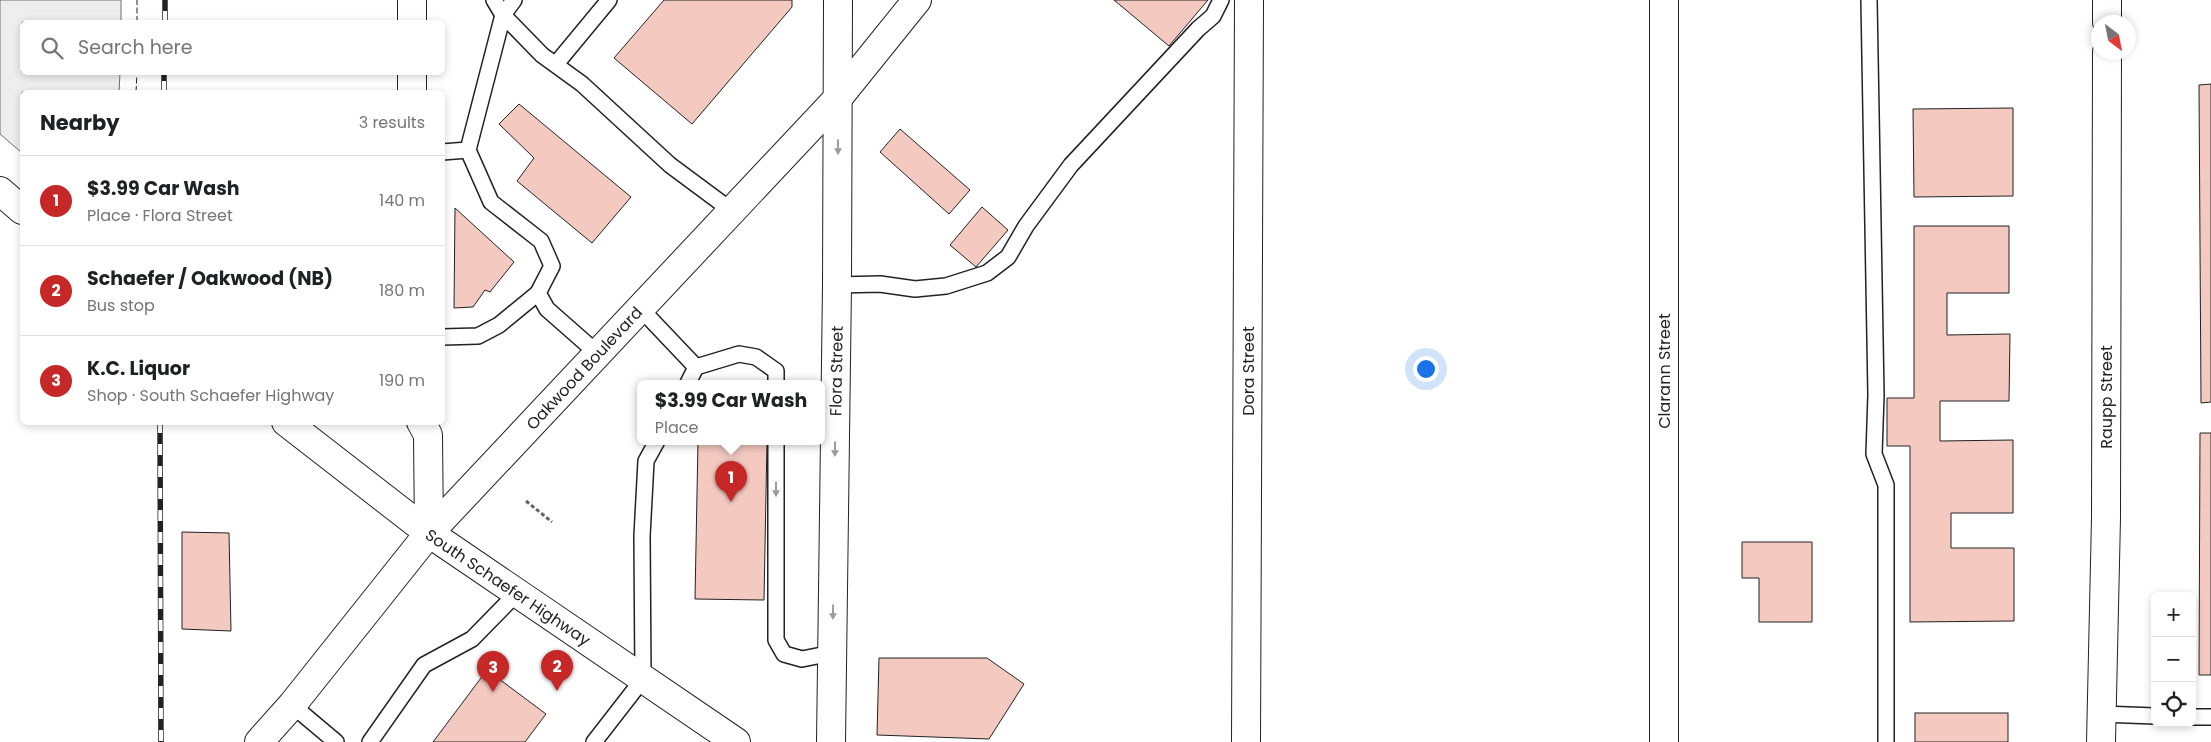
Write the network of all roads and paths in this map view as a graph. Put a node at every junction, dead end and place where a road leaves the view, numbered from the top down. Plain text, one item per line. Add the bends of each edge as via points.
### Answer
1 (412, 0) edge
2 (494, 0) edge
3 (514, 0) edge
4 (609, 0) edge
5 (838, 0) edge
6 (917, 0) edge
7 (1221, 0) edge
8 (1250, 0) edge
9 (1664, 0) edge
10 (1869, 0) edge
11 (2107, 0) edge
12 (503, 15) junction
13 (2107, 15) edge
14 (412, 20) edge
15 (2107, 60) edge
16 (556, 64) junction
17 (412, 75) edge
18 (412, 90) edge
19 (838, 98) junction
20 (468, 150) junction
21 (445, 152) edge
22 (0, 191) edge
23 (20, 208) edge
24 (732, 211) junction
25 (837, 285) junction
26 (538, 293) junction
27 (640, 308) junction
28 (445, 337) edge
29 (597, 353) junction
30 (696, 367) junction
31 (690, 380) edge
32 (776, 380) edge
33 (290, 425) edge
34 (423, 425) edge
35 (655, 445) edge
36 (776, 445) edge
37 (526, 500) dead end
38 (552, 522) dead end
39 (428, 533) junction
40 (517, 593) junction
41 (832, 653) junction
42 (643, 679) junction
43 (292, 705) junction
44 (2101, 714) junction
45 (2151, 716) edge
46 (2196, 717) edge
47 (2211, 717) edge
48 (259, 742) edge
49 (336, 742) edge
50 (370, 742) edge
51 (594, 742) edge
52 (736, 742) edge
53 (831, 742) edge
54 (1246, 742) edge
55 (1664, 742) edge
56 (1886, 742) edge
57 (2101, 742) edge

1 - 14 street
2 - 12 lane
3 - 12 lane
4 - 16 lane
5 - 19 street, Flora Street
6 - 19 street, Oakwood Boulevard
7 - 25 lane via 1213,16 1071,165 1026,226 1008,257 987,273 946,286 916,289 880,284
8 - 54 street, Dora Street
9 - 55 street, Clarann Street
10 - 56 lane via 1876,386 1874,454 1886,485
11 - 13 street
12 - 16 lane via 542,55
12 - 20 lane
15 - 44 street, Raupp Street via 2106,518
16 - 24 lane via 670,165
17 - 18 street
19 - 24 street, Oakwood Boulevard
19 -> 25 street, Flora Street
20 - 21 lane
20 - 26 lane via 491,202 541,241 552,266
22 - 23 street
24 - 27 street, Oakwood Boulevard
25 -> 41 street, Flora Street
26 - 28 lane via 478,336
26 - 29 lane via 546,309
27 - 29 street, Oakwood Boulevard
27 - 30 lane
29 - 39 street, Oakwood Boulevard
30 - 31 lane
30 - 32 lane via 739,354 756,356 776,371
33 - 39 street, South Schaefer Highway
34 - 39 street via 428,435
35 - 42 lane via 646,461 642,536
36 -> 41 lane via 776,640 784,654 802,659
37 - 38 path
39 - 40 street, South Schaefer Highway
39 - 43 street, Oakwood Boulevard
40 - 42 street, South Schaefer Highway
40 - 50 lane via 472,638 424,665
41 - 53 street, Flora Street
42 - 51 lane
42 - 52 street, South Schaefer Highway
43 - 48 street, Oakwood Boulevard
43 - 49 lane
44 - 45 lane
44 - 57 street, Raupp Street
46 - 47 lane

